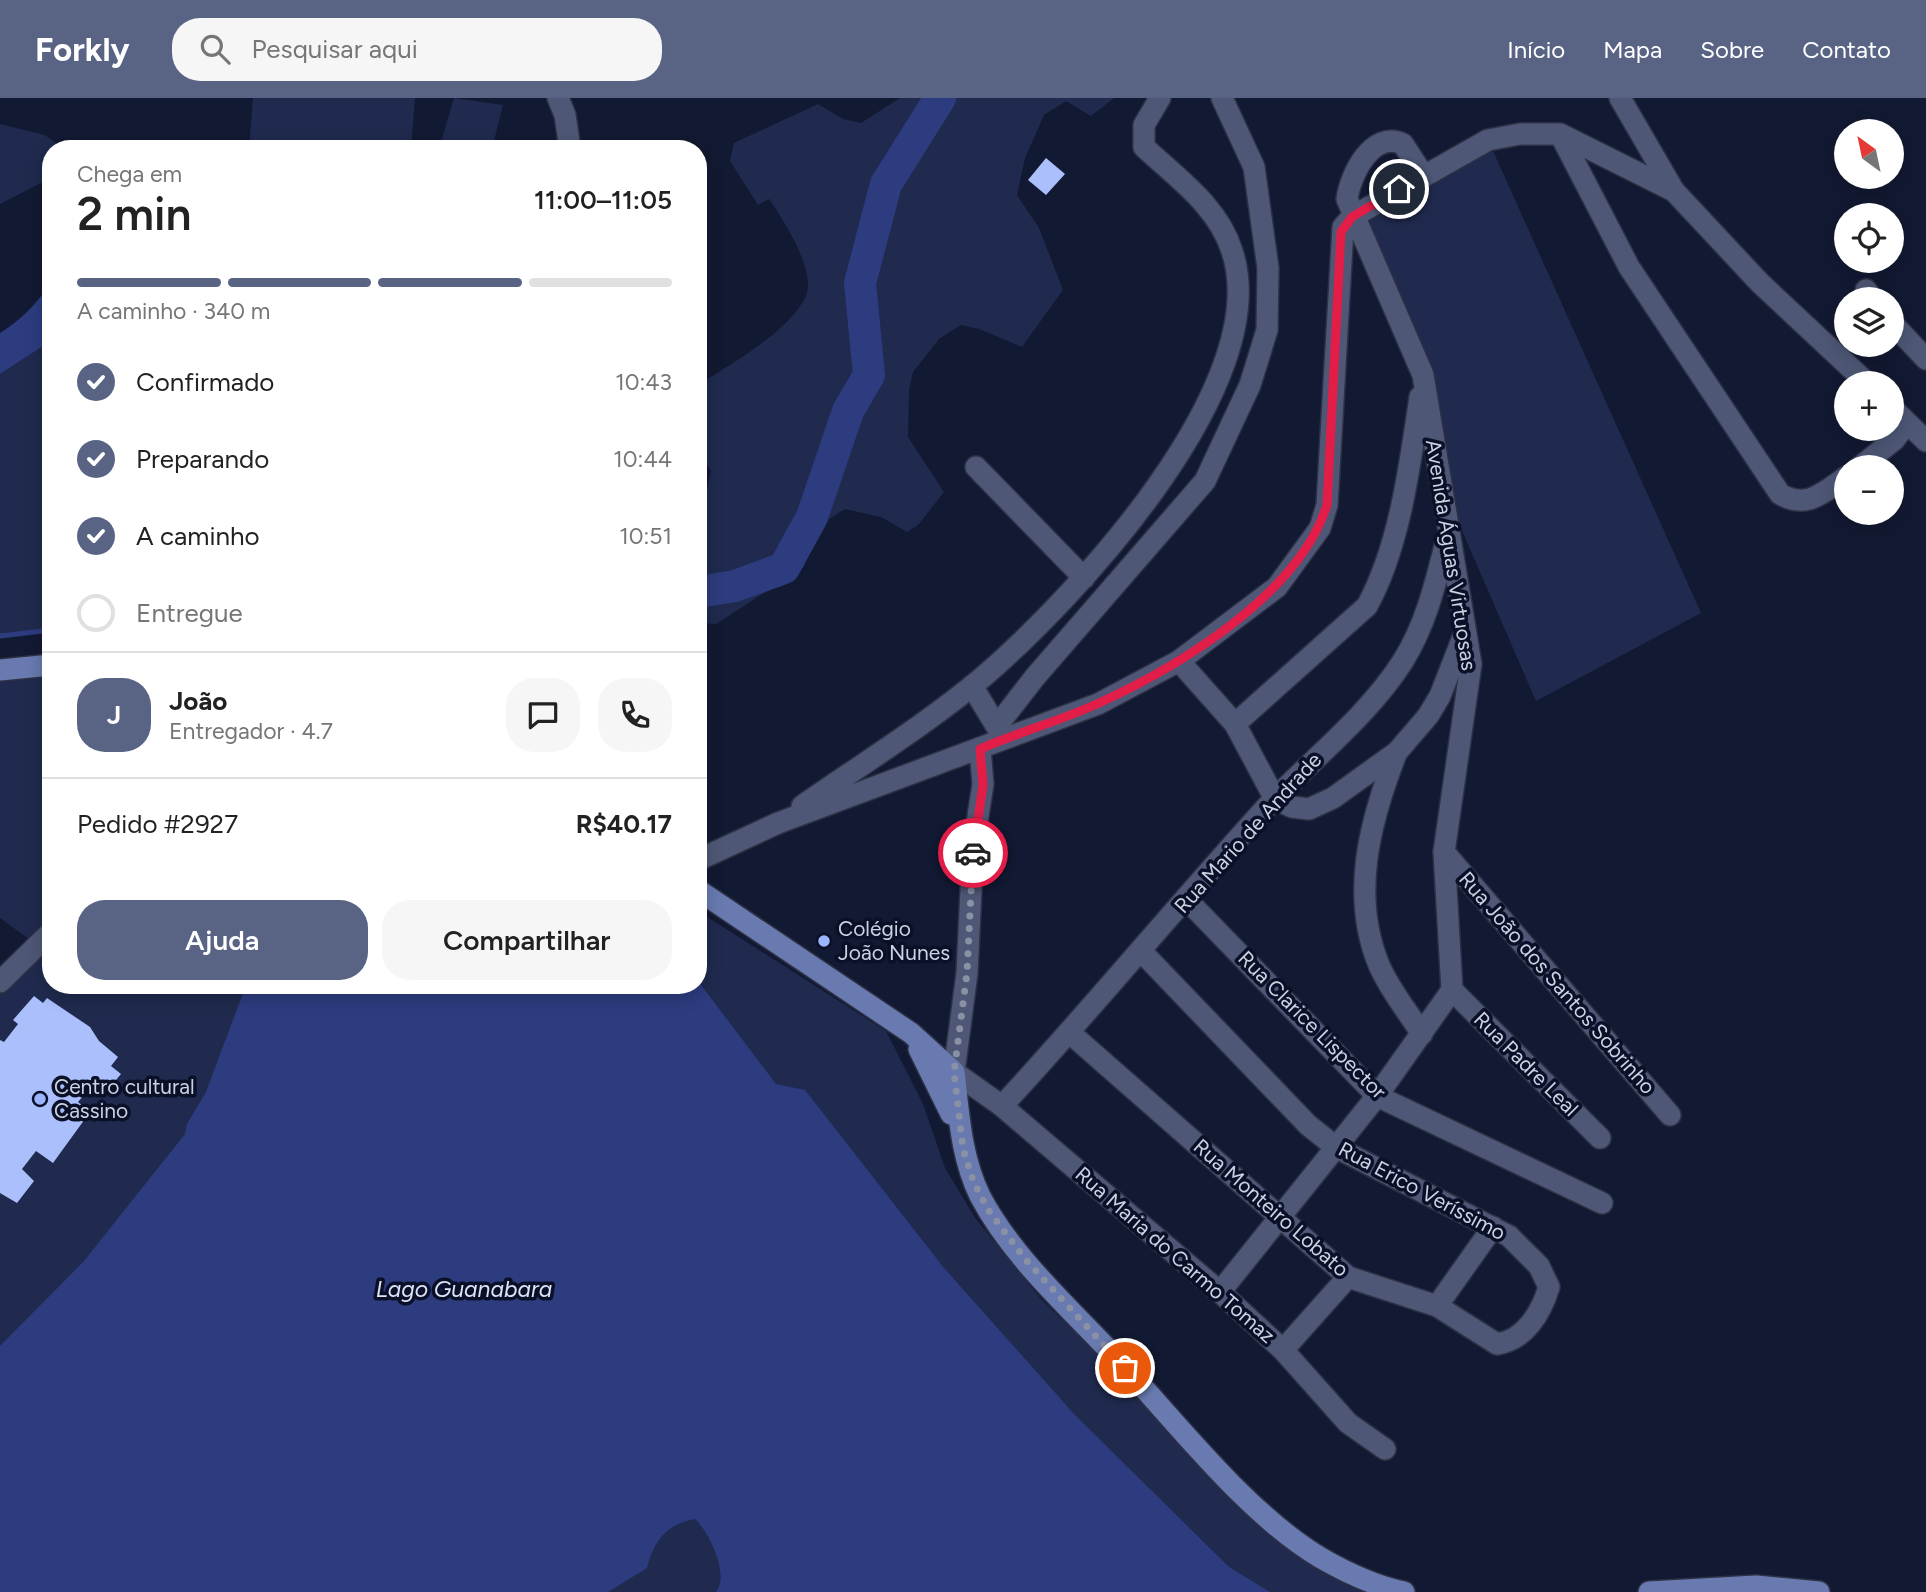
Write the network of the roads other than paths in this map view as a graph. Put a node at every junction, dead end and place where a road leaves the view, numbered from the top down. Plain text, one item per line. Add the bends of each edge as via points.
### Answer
1 (558, 98) edge
2 (1160, 98) edge
3 (1222, 98) edge
4 (1620, 98) edge
5 (1560, 134) junction
6 (569, 140) edge
7 (1423, 175) junction
8 (1674, 191) junction
9 (1352, 217) junction
10 (1904, 336) edge
11 (1926, 359) edge
12 (1854, 371) edge
13 (1423, 375) junction
14 (1904, 420) edge
15 (1907, 423) junction
16 (1926, 441) edge
17 (1875, 455) edge
18 (976, 467) dead end
19 (1834, 486) edge
20 (1448, 533) junction
21 (1084, 578) junction
22 (1465, 631) junction
23 (1179, 661) junction
24 (42, 666) edge
25 (0, 670) edge
26 (972, 686) junction
27 (1235, 724) junction
28 (1000, 732) junction
29 (980, 749) junction
30 (1397, 752) junction
31 (1275, 799) junction
32 (778, 823) junction
33 (1444, 852) junction
34 (707, 856) edge
35 (707, 896) edge
36 (1187, 900) junction
37 (42, 941) edge
38 (1141, 951) junction
39 (0, 982) edge
40 (1452, 990) junction
41 (911, 1033) junction
42 (1070, 1033) junction
43 (1422, 1034) junction
44 (954, 1072) junction
45 (1377, 1096) junction
46 (1002, 1107) junction
47 (1670, 1115) dead end
48 (1600, 1138) dead end
49 (1336, 1148) junction
50 (963, 1149) junction
51 (1602, 1203) dead end
52 (1280, 1217) junction
53 (1493, 1227) junction
54 (1348, 1277) junction
55 (1220, 1292) junction
56 (1437, 1306) junction
57 (1497, 1344) joint
58 (1283, 1350) junction
59 (1385, 1450) dead end
60 (1404, 1592) edge
61 (1649, 1592) edge
62 (1819, 1592) edge

1 - 6 street
2 - 21 street via 1144,125 1144,148 1208,207 1222,226 1238,280 1238,323 1186,444
3 - 28 street via 1254,167 1268,268 1267,330 1250,385 1205,481 1035,677
4 - 8 street
5 - 7 street via 1488,140
5 - 8 street
5 - 19 street via 1629,267 1780,494 1803,502
7 - 9 street
7 - 9 street via 1404,144 1392,141 1376,147 1359,162 1349,183 1346,199
8 - 12 street via 1760,283
9 - 13 street, Avenida Águas Virtuosas
9 - 23 street via 1341,232 1327,505 1320,528 1277,587
10 - 11 street
13 - 20 street, Avenida Águas Virtuosas
13 - 27 street via 1409,468 1380,582 1367,606 1350,623
14 - 15 street
15 - 16 street
15 - 17 street
18 - 21 street
20 - 22 street, Avenida Águas Virtuosas
20 - 31 street, Rua Mario de Andrade via 1431,604 1401,663 1375,698
21 - 26 street
22 - 30 street via 1440,696
22 - 33 street, Avenida Águas Virtuosas via 1470,681
23 - 27 street
23 - 28 street via 1098,704
24 - 25 main road
26 - 28 street
26 - 32 street
27 - 31 street
28 - 29 street
29 - 32 street
29 - 44 street via 983,785 973,848 967,973
30 - 31 street via 1321,804 1298,808
30 - 43 street via 1368,840 1368,932 1379,967
31 - 36 street, Rua Mario de Andrade
32 - 34 street
33 - 40 street, Avenida Águas Virtuosas
33 - 47 street, Rua João dos Santos Sobrinho
35 - 41 main road
36 - 38 street, Rua Mario de Andrade
36 - 45 street, Rua Clarice Lispector
37 - 39 street
38 - 42 street, Rua Mario de Andrade
38 - 49 street, Rua Erico Veríssimo via 1299,1116
40 - 43 street
40 - 48 street, Rua Padre Leal
41 - 44 main road
41 - 50 main road via 942,1091
42 - 46 street, Rua Mario de Andrade
42 - 52 street, Rua Monteiro Lobato
43 - 45 street
44 - 46 street, Rua Maria do Carmo Tomaz
44 - 50 main road
45 - 49 street
45 - 51 street, Rua Clarice Lispector
46 - 55 street, Rua Maria do Carmo Tomaz
49 - 52 street
49 - 53 street, Rua Erico Veríssimo
50 - 60 main road via 989,1211 1026,1260 1250,1502 1320,1557 1378,1586
52 - 54 street, Rua Monteiro Lobato
52 - 55 street
53 - 56 street
53 - 57 street, Rua Erico Veríssimo via 1524,1248 1549,1287 1527,1330
54 - 56 street, Rua Monteiro Lobato
54 - 58 street
55 - 58 street, Rua Maria do Carmo Tomaz
56 - 57 street, Rua Monteiro Lobato
58 - 59 street, Rua Maria do Carmo Tomaz via 1348,1423
61 - 62 main road via 1756,1586

